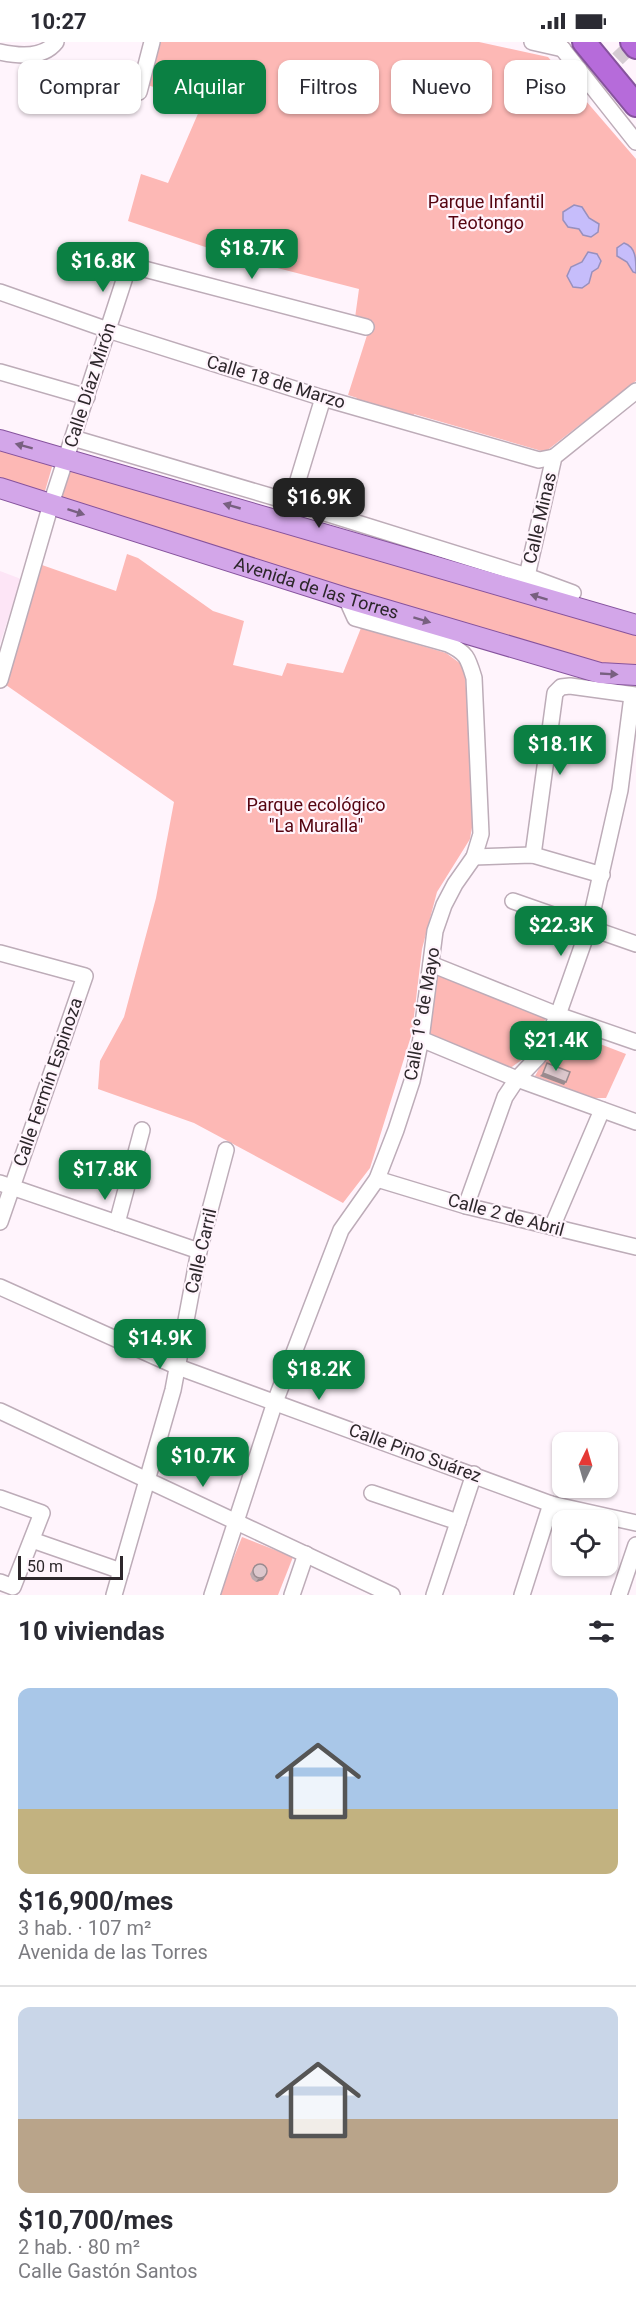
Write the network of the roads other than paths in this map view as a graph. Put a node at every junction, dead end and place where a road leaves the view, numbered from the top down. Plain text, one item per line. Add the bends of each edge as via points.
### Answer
1 (56, 42) edge
2 (152, 42) edge
3 (532, 42) edge
4 (632, 42) edge
5 (568, 44) edge
6 (636, 47) edge
7 (0, 52) edge
8 (141, 85) edge
9 (636, 105) edge
10 (636, 142) edge
11 (0, 292) edge
12 (366, 327) dead end
13 (108, 330) junction
14 (0, 372) edge
15 (636, 391) edge
16 (87, 397) junction
17 (323, 398) junction
18 (73, 438) junction
19 (0, 440) edge
20 (554, 457) junction
21 (66, 458) junction
22 (0, 488) edge
23 (290, 502) junction
24 (51, 504) junction
25 (285, 522) junction
26 (527, 576) junction
27 (573, 593) dead end
28 (346, 598) junction
29 (636, 625) edge
30 (636, 675) edge
31 (0, 680) edge
32 (634, 695) edge
33 (533, 855) junction
34 (474, 857) junction
35 (602, 875) junction
36 (513, 900) dead end
37 (589, 927) junction
38 (633, 942) edge
39 (0, 953) edge
40 (431, 964) junction
41 (558, 1015) junction
42 (421, 1039) junction
43 (636, 1042) edge
44 (517, 1079) junction
45 (602, 1110) junction
46 (636, 1122) edge
47 (142, 1130) dead end
48 (226, 1150) dead end
49 (377, 1179) junction
50 (6, 1185) edge
51 (466, 1206) junction
52 (0, 1222) edge
53 (117, 1223) junction
54 (552, 1227) junction
55 (636, 1247) edge
56 (199, 1251) junction
57 (0, 1287) edge
58 (178, 1367) junction
59 (275, 1402) junction
60 (0, 1411) edge
61 (474, 1474) junction
62 (146, 1480) junction
63 (372, 1494) dead end
64 (0, 1498) edge
65 (550, 1504) junction
66 (237, 1522) junction
67 (458, 1522) junction
68 (636, 1523) edge
69 (33, 1540) junction
70 (636, 1545) edge
71 (306, 1554) junction
72 (121, 1571) junction
73 (6, 1585) edge
74 (114, 1595) edge
75 (212, 1595) edge
76 (292, 1595) edge
77 (392, 1595) edge
78 (434, 1595) edge
79 (522, 1595) edge
80 (619, 1595) edge

1 - 7 street via 37,54 18,56
2 - 8 street
3 - 5 street
4 - 6 highway
5 - 9 highway
5 - 10 street via 596,79
11 - 13 street, Calle 18 de Marzo
12 - 13 street, Calle Díaz Mirón via 129,265
13 - 16 street, Calle Díaz Mirón
13 - 17 street, Calle 18 de Marzo
14 - 16 street
15 - 20 street, Calle Minas
16 - 18 street, Calle Díaz Mirón
17 - 20 street, Calle 18 de Marzo via 539,460
17 - 23 street
18 - 21 street, Calle Díaz Mirón
18 - 23 street
21 -> 19 main road
20 - 26 street, Calle Minas
21 - 24 street, Calle Díaz Mirón
25 -> 21 main road
22 - 24 main road, Avenida de las Torres
23 - 25 street
23 - 26 street
24 -> 28 main road, Avenida de las Torres
24 - 31 street, Calle Díaz Mirón
29 -> 25 main road
26 - 27 street
28 -> 30 main road, Avenida de las Torres via 600,674
28 - 34 street, Calle 1º de Mayo via 355,618 448,644 469,660 474,678 481,834
32 - 33 street via 570,686 555,693
32 - 35 street via 621,790
33 - 34 street
33 - 35 street
34 - 40 street, Calle 1º de Mayo via 444,905 435,931
35 - 37 street
36 - 37 street
37 - 38 street
37 - 41 street
39 - 50 street, Calle Fermín Espinoza via 85,976
40 - 41 street
40 - 42 street, Calle 1º de Mayo
41 - 43 street
41 - 44 street via 538,1057
42 - 44 street
42 - 49 street, Calle 1º de Mayo via 412,1081
44 - 45 street
44 - 51 street via 505,1097
45 - 46 street
45 - 54 street
47 - 53 street
48 - 56 street, Calle Carril
49 - 51 street, Calle 2 de Abril
49 - 59 street, Calle 1º de Mayo via 342,1230
50 - 52 street, Calle Fermín Espinoza
50 - 53 street
51 - 54 street, Calle 2 de Abril
53 - 56 street
54 - 55 street, Calle 2 de Abril
56 - 58 street, Calle Carril
57 - 58 street, Calle Pino Suárez
58 - 59 street, Calle Pino Suárez
58 - 62 street, Calle Carril
59 - 61 street, Calle Pino Suárez
59 - 66 street, Calle 1º de Mayo
60 - 62 street
61 - 65 street, Calle Pino Suárez
61 - 67 street
62 - 66 street
62 - 72 street, Calle Carril
63 - 67 street
64 - 69 street via 42,1513
65 - 68 street, Calle Pino Suárez
65 - 79 street
66 - 71 street
66 - 75 street, Calle 1º de Mayo
67 - 78 street
69 - 72 street
69 - 73 street
70 - 80 street
71 - 76 street
71 - 77 street
72 - 74 street, Calle Carril

